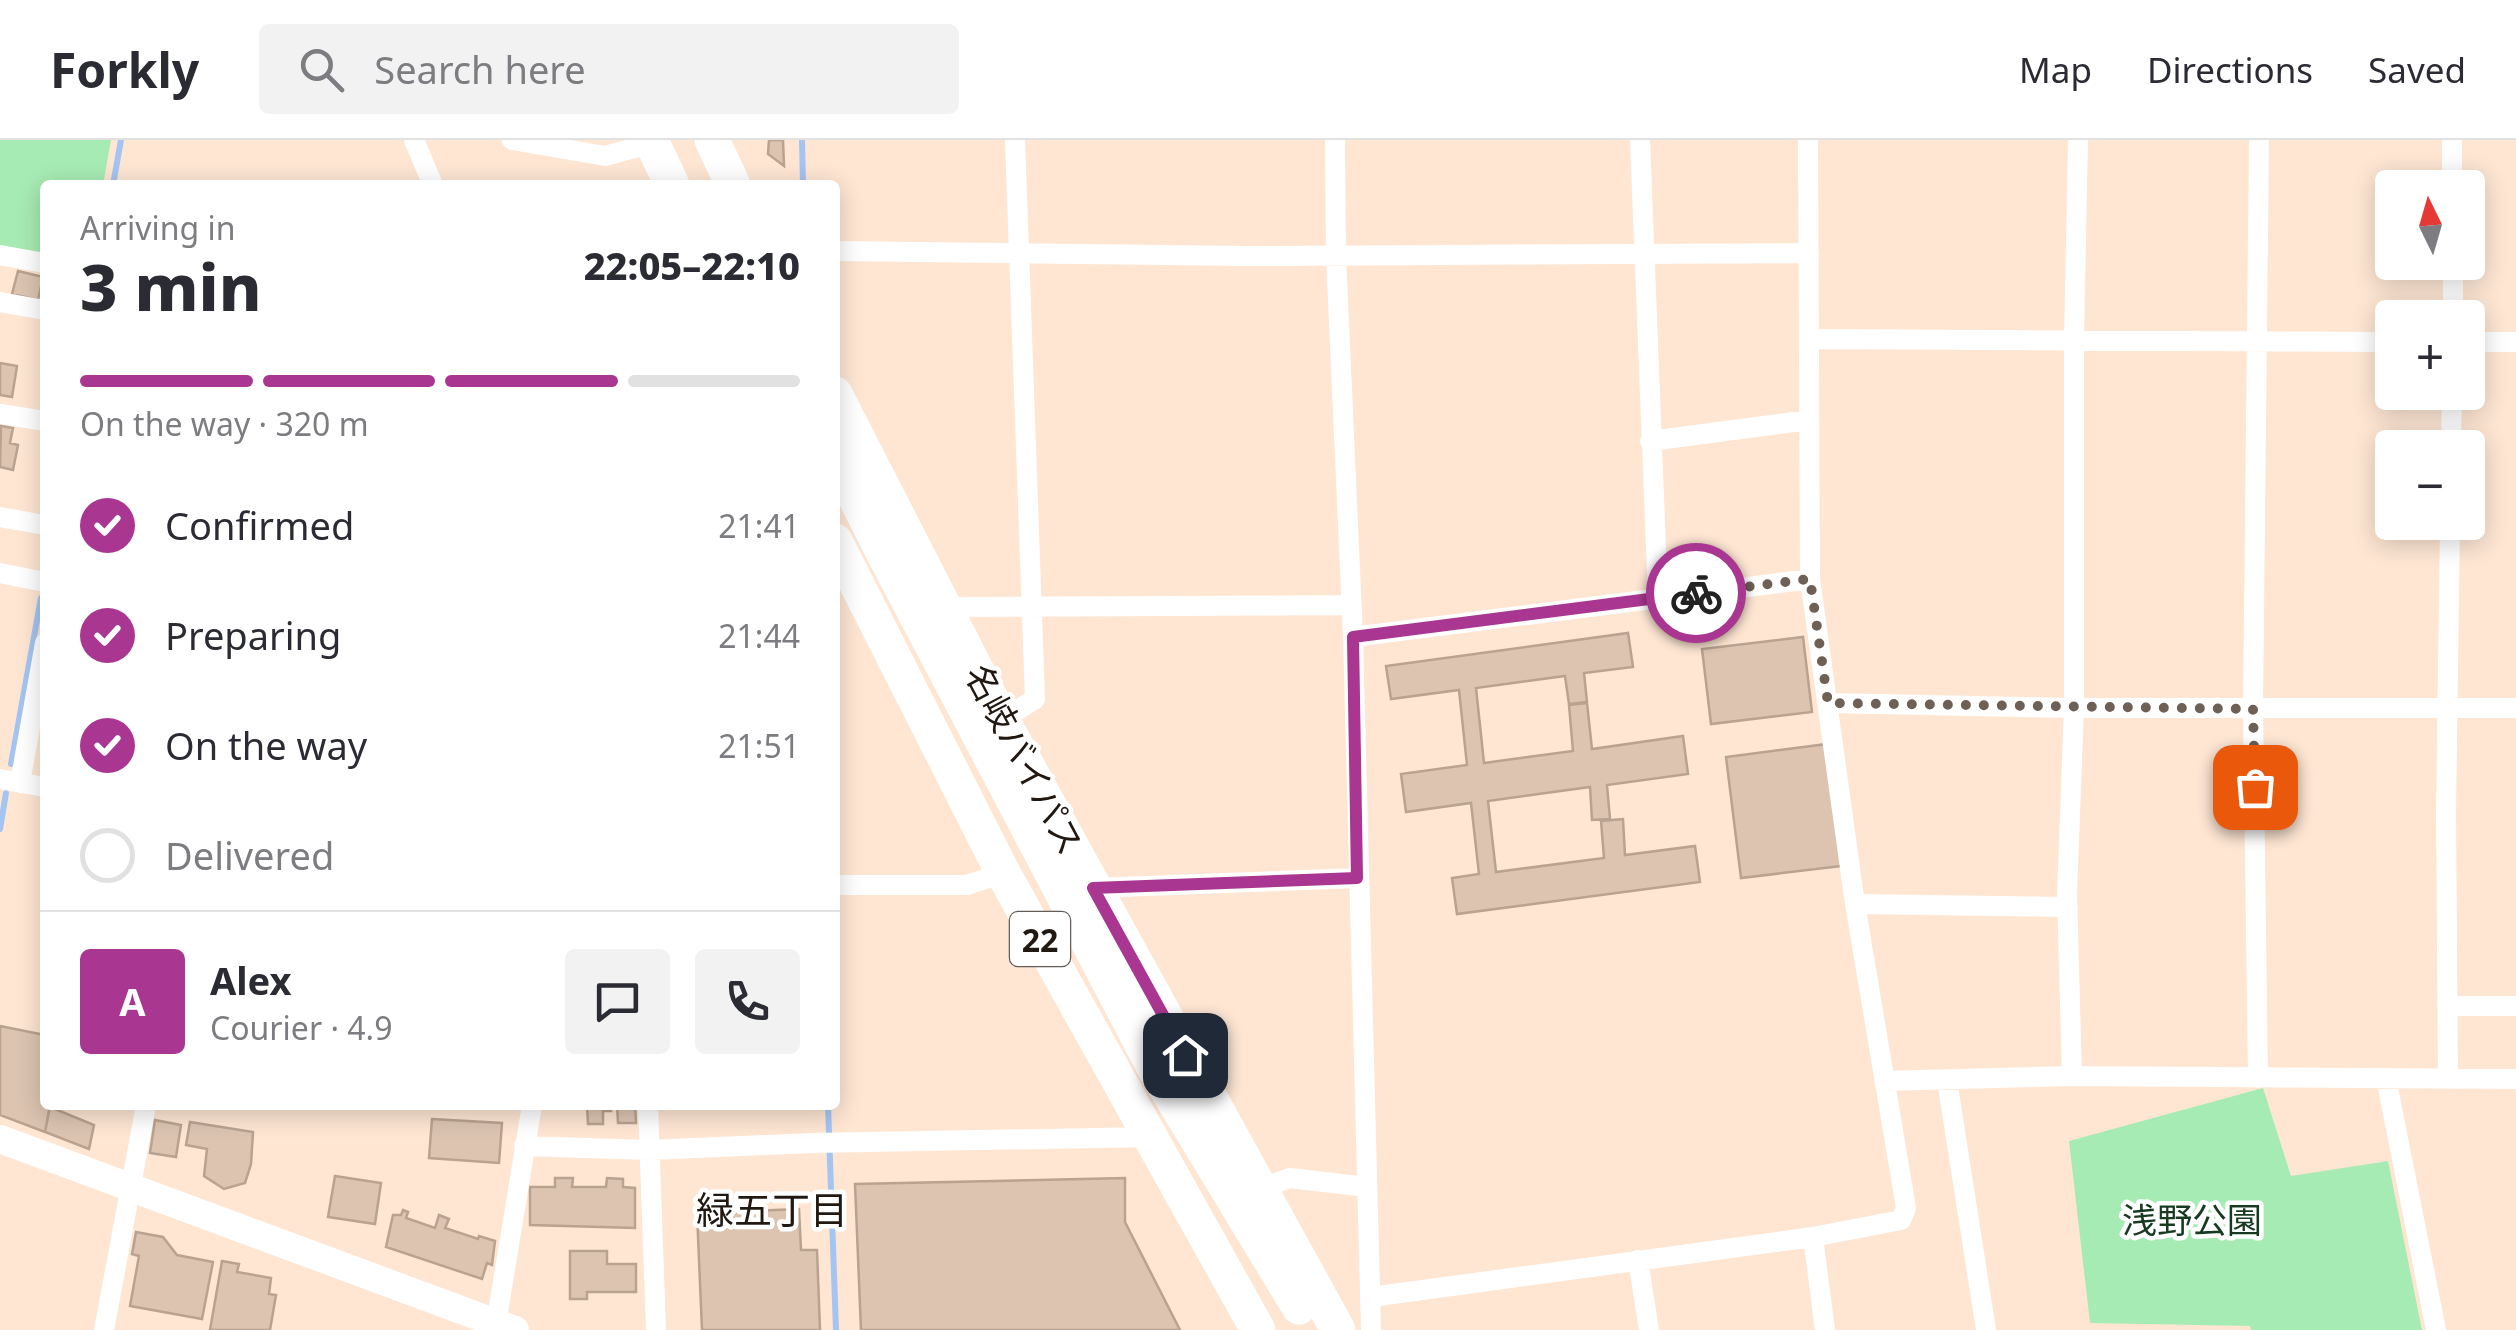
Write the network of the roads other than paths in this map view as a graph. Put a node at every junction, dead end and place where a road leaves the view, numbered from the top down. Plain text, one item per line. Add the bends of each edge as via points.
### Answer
1 (414, 140) edge
2 (512, 140) edge
3 (712, 140) edge
4 (1016, 140) edge
5 (1334, 140) edge
6 (1640, 140) edge
7 (1808, 140) edge
8 (2078, 140) edge
9 (2258, 140) edge
10 (2452, 140) edge
11 (652, 141) edge
12 (2452, 170) edge
13 (431, 180) edge
14 (670, 180) edge
15 (730, 180) edge
16 (840, 251) edge
17 (1642, 253) junction
18 (1809, 253) junction
19 (1020, 254) junction
20 (0, 255) edge
21 (1336, 255) junction
22 (40, 262) edge
23 (0, 302) edge
24 (40, 309) edge
25 (1809, 338) junction
26 (2074, 340) junction
27 (2256, 341) junction
28 (2375, 342) edge
29 (2485, 342) edge
30 (2516, 342) edge
31 (840, 404) edge
32 (0, 414) edge
33 (1809, 420) junction
34 (40, 421) edge
35 (1650, 441) junction
36 (840, 459) edge
37 (0, 517) edge
38 (40, 525) edge
39 (2450, 540) edge
40 (840, 552) edge
41 (0, 572) edge
42 (1810, 579) junction
43 (40, 581) edge
44 (1658, 598) junction
45 (1032, 604) junction
46 (1351, 605) junction
47 (946, 607) junction
48 (1353, 637) junction
49 (40, 664) edge
50 (1828, 703) junction
51 (2074, 708) junction
52 (2448, 708) junction
53 (2516, 708) edge
54 (2253, 709) junction
55 (1002, 720) junction
56 (10, 781) edge
57 (40, 786) edge
58 (1004, 873) junction
59 (1357, 878) junction
60 (840, 886) edge
61 (1093, 888) junction
62 (1856, 904) junction
63 (2068, 907) junction
64 (2447, 1006) junction
65 (2516, 1006) edge
66 (2072, 1076) junction
67 (2258, 1078) junction
68 (2386, 1078) junction
69 (2516, 1078) edge
70 (2448, 1079) junction
71 (1946, 1080) junction
72 (1884, 1081) junction
73 (145, 1110) edge
74 (531, 1110) edge
75 (648, 1110) edge
76 (1150, 1137) junction
77 (0, 1139) edge
78 (524, 1146) junction
79 (649, 1150) junction
80 (1367, 1186) junction
81 (131, 1189) junction
82 (1258, 1189) junction
83 (1813, 1238) junction
84 (1638, 1260) junction
85 (1371, 1296) junction
86 (502, 1328) edge
87 (104, 1330) edge
88 (656, 1330) edge
89 (1258, 1330) edge
90 (1312, 1330) edge
91 (1338, 1330) edge
92 (1371, 1330) edge
93 (1650, 1330) edge
94 (1825, 1330) edge
95 (1986, 1330) edge
96 (2436, 1330) edge

1 - 13 street
2 - 11 street via 605,156
3 - 15 highway
4 - 19 street
5 - 21 street
6 - 17 street
7 - 18 street
8 - 26 street
9 - 27 street
10 - 12 street
11 - 14 highway
16 - 19 street
17 - 18 street
17 - 21 street
17 - 35 street
18 - 25 street
19 - 21 street
19 - 45 street
20 - 22 street
21 - 46 street
23 - 24 street
25 - 26 street
25 - 33 street
26 - 27 street
26 - 51 street
27 - 28 street
27 - 54 street
29 - 30 street
31 - 47 highway, 名岐バイパス / 22
32 - 34 street
33 - 35 street
33 - 42 street
35 - 44 street
36 - 90 highway via 1157,1073
37 - 38 street
39 - 52 street
40 - 58 highway, 名岐バイパス / 22
41 - 43 street
42 - 44 street
42 - 50 street
44 - 48 street
45 - 46 street
45 - 47 street
45 - 55 street via 1035,699
46 - 48 street
47 - 55 highway, 名岐バイパス / 22
48 - 59 street
49 - 56 street
50 - 51 street
50 - 62 street
51 - 54 street
51 - 63 street
52 - 53 street
52 - 54 street
52 - 64 street
54 - 67 street
55 - 61 highway, 名岐バイパス / 22
56 - 57 street
58 - 60 street via 967,884
58 - 76 highway, 名岐バイパス / 22
59 - 61 street
59 - 80 street
61 - 82 highway, 名岐バイパス / 22
62 - 63 street
62 - 72 street
63 - 66 street
64 - 65 street
64 - 70 street
66 - 67 street
66 - 71 street
67 - 68 street
68 - 70 street
68 - 96 street
69 - 70 street
71 - 72 street
71 - 95 street
72 - 83 street via 1906,1208 1901,1220
73 - 81 street
74 - 78 street
75 - 79 street
76 - 79 street
76 - 89 highway, 名岐バイパス / 22
77 - 81 street
78 - 79 street
78 - 86 street
79 - 88 street
80 - 82 street via 1290,1178
80 - 85 street
81 - 86 street
81 - 87 street
82 - 91 highway, 名岐バイパス / 22
83 - 84 street
83 - 94 street
84 - 85 street
84 - 93 street
85 - 92 street

